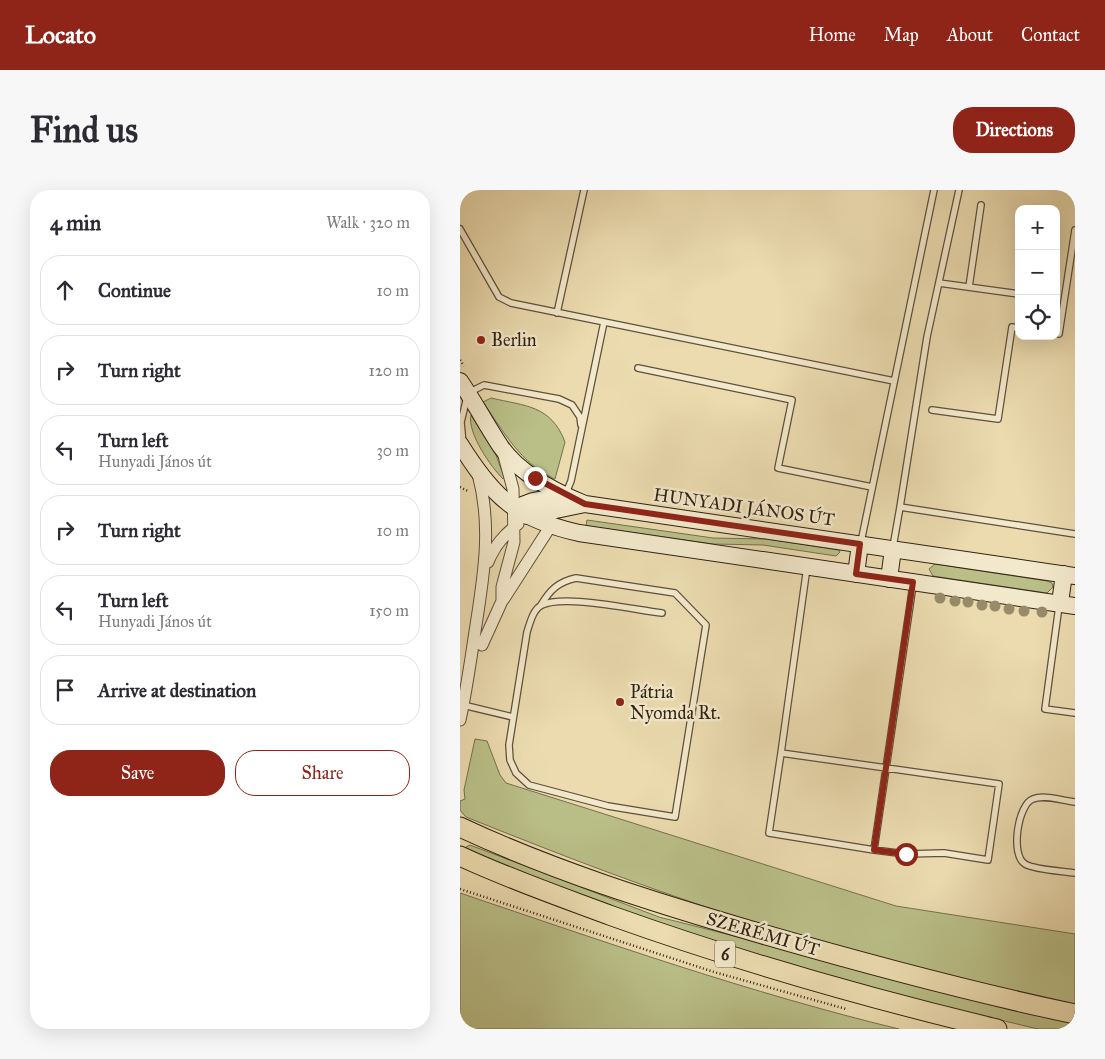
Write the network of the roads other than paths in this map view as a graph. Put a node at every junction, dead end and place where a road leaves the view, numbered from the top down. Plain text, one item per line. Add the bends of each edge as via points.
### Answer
1 (584, 190) edge
2 (934, 190) edge
3 (959, 190) edge
4 (981, 205) dead end
5 (460, 229) edge
6 (1075, 230) edge
7 (939, 283) junction
8 (969, 287) junction
9 (1015, 293) edge
10 (557, 313) junction
11 (604, 322) junction
12 (1015, 327) edge
13 (1060, 328) edge
14 (638, 368) dead end
15 (464, 381) edge
16 (894, 382) junction
17 (932, 410) dead end
18 (582, 430) junction
19 (462, 447) edge
20 (502, 449) junction
21 (477, 470) junction
22 (872, 488) junction
23 (562, 502) junction
24 (900, 507) junction
25 (521, 512) junction
26 (514, 527) junction
27 (550, 527) junction
28 (1075, 534) edge
29 (860, 544) junction
30 (893, 549) junction
31 (807, 567) junction
32 (484, 573) junction
33 (856, 574) junction
34 (1070, 575) edge
35 (889, 579) junction
36 (913, 582) junction
37 (502, 601) junction
38 (540, 605) junction
39 (1067, 605) edge
40 (662, 614) dead end
41 (463, 698) edge
42 (1075, 713) edge
43 (513, 717) junction
44 (460, 720) edge
45 (781, 753) junction
46 (885, 768) junction
47 (1075, 802) edge
48 (460, 827) edge
49 (874, 850) junction
50 (460, 856) edge
51 (1075, 873) edge
52 (1075, 1014) edge
53 (997, 1029) edge

1 - 10 lane
2 - 16 lane
3 - 7 lane
4 - 8 lane
5 - 10 lane via 499,297 511,303
6 - 13 lane
7 - 8 lane
7 - 24 lane via 927,337
8 - 9 lane
10 - 11 lane
11 - 16 lane
11 - 18 lane
12 - 17 lane via 1012,327 998,419
14 - 22 lane via 792,400 778,468
15 - 18 lane via 560,399 572,405 580,417
15 - 19 lane
15 - 20 main road, HUNYADI JÁNOS ÚT
16 - 22 lane
18 - 23 lane via 571,481
19 - 21 main road
20 - 23 main road, HUNYADI JÁNOS ÚT
20 - 25 street
21 - 25 main road via 486,483
21 - 32 street via 488,540
22 - 29 lane
23 - 25 main road via 533,501
23 - 27 lane
23 - 29 main road, HUNYADI JÁNOS ÚT
24 - 28 lane
24 - 30 lane
25 - 26 street
25 - 27 main road
26 - 32 street via 492,551
26 - 37 street
27 - 31 main road
27 - 37 street
29 - 30 main road, HUNYADI JÁNOS ÚT
29 - 33 main road
30 - 34 main road, HUNYADI JÁNOS ÚT
30 - 35 main road
31 - 33 main road
31 - 45 lane
32 - 41 street
33 - 35 main road
34 - 39 main road
35 - 36 main road
36 - 39 main road
36 - 46 lane
37 - 41 street
38 - 40 lane via 559,600 574,601
38 - 43 lane via 527,632
38 - 43 lane via 562,581 576,578 675,593 706,625 675,817 608,806 529,785 516,773 510,760
39 - 42 lane via 1045,709
41 - 43 lane
41 - 44 street
45 - 46 lane
45 - 49 lane via 769,833
46 - 49 lane
46 - 49 lane via 999,784 988,860 944,853 906,854
47 - 51 lane via 1042,797 1027,802 1023,807 1016,844 1019,859 1026,865
48 - 52 main road, SZERÉMI ÚT / 6 via 654,903 954,987
50 - 53 main road, SZERÉMI ÚT / 6 via 572,901 736,958

